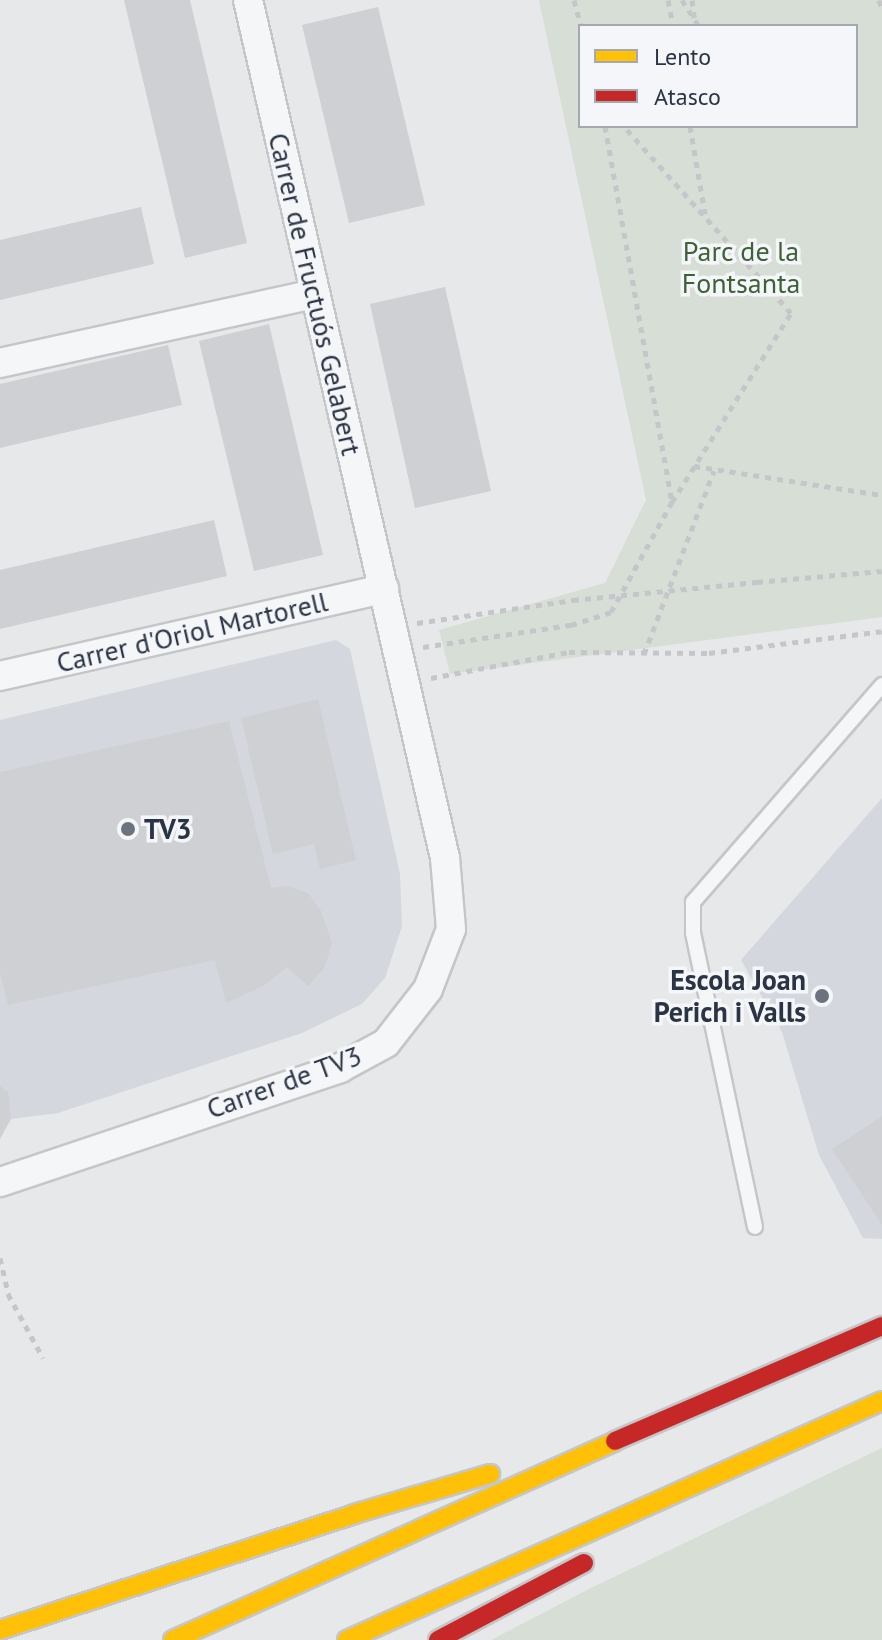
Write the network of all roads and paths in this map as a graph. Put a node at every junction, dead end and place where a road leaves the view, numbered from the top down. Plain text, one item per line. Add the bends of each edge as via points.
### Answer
1 (248, 0) edge
2 (574, 0) edge
3 (668, 0) edge
4 (682, 0) edge
5 (692, 0) edge
6 (879, 0) edge
7 (882, 9) edge
8 (694, 18) junction
9 (580, 24) edge
10 (673, 24) edge
11 (696, 24) edge
12 (605, 128) edge
13 (626, 128) edge
14 (690, 128) edge
15 (705, 215) junction
16 (315, 294) junction
17 (0, 363) edge
18 (694, 466) junction
19 (714, 471) junction
20 (882, 495) edge
21 (672, 502) junction
22 (882, 571) edge
23 (384, 589) junction
24 (882, 631) edge
25 (395, 639) junction
26 (644, 654) junction
27 (0, 676) edge
28 (405, 683) junction
29 (882, 685) edge
30 (0, 1182) edge
31 (755, 1227) dead end
32 (0, 1258) edge
33 (882, 1326) edge
34 (43, 1358) dead end
35 (882, 1401) edge
36 (856, 1413) junction
37 (642, 1429) junction
38 (653, 1525) dead end
39 (599, 1555) dead end
40 (0, 1630) edge
41 (173, 1640) edge
42 (347, 1640) edge
43 (438, 1640) edge

1 - 16 street, Carrer de Fructuós Gelabert
2 - 9 path
3 - 10 path
4 - 8 path
5 - 8 path
6 - 7 path
8 - 11 path
12 - 21 path
13 - 15 path
14 - 15 path
15 - 18 path via 791,313
16 - 17 street
16 - 23 street, Carrer de Fructuós Gelabert
18 - 19 path
18 - 21 path
19 - 20 path
19 - 26 path
21 - 25 path via 611,612 571,625
22 - 25 path, bridge via 573,600
23 - 25 street, Carrer de TV3
23 - 27 street, Carrer d'Oriol Martorell
24 - 26 path via 709,653
25 - 28 street, Carrer de TV3
26 - 28 path via 569,652
28 - 30 street, Carrer de TV3 via 445,858 451,929 428,989 386,1043 340,1068
29 - 31 lane via 693,902 693,933
32 - 34 path via 8,1294
33 - 37 highway
35 - 36 highway
36 - 38 highway
36 - 42 highway
37 - 40 highway via 354,1514
37 - 41 highway
39 - 43 highway

